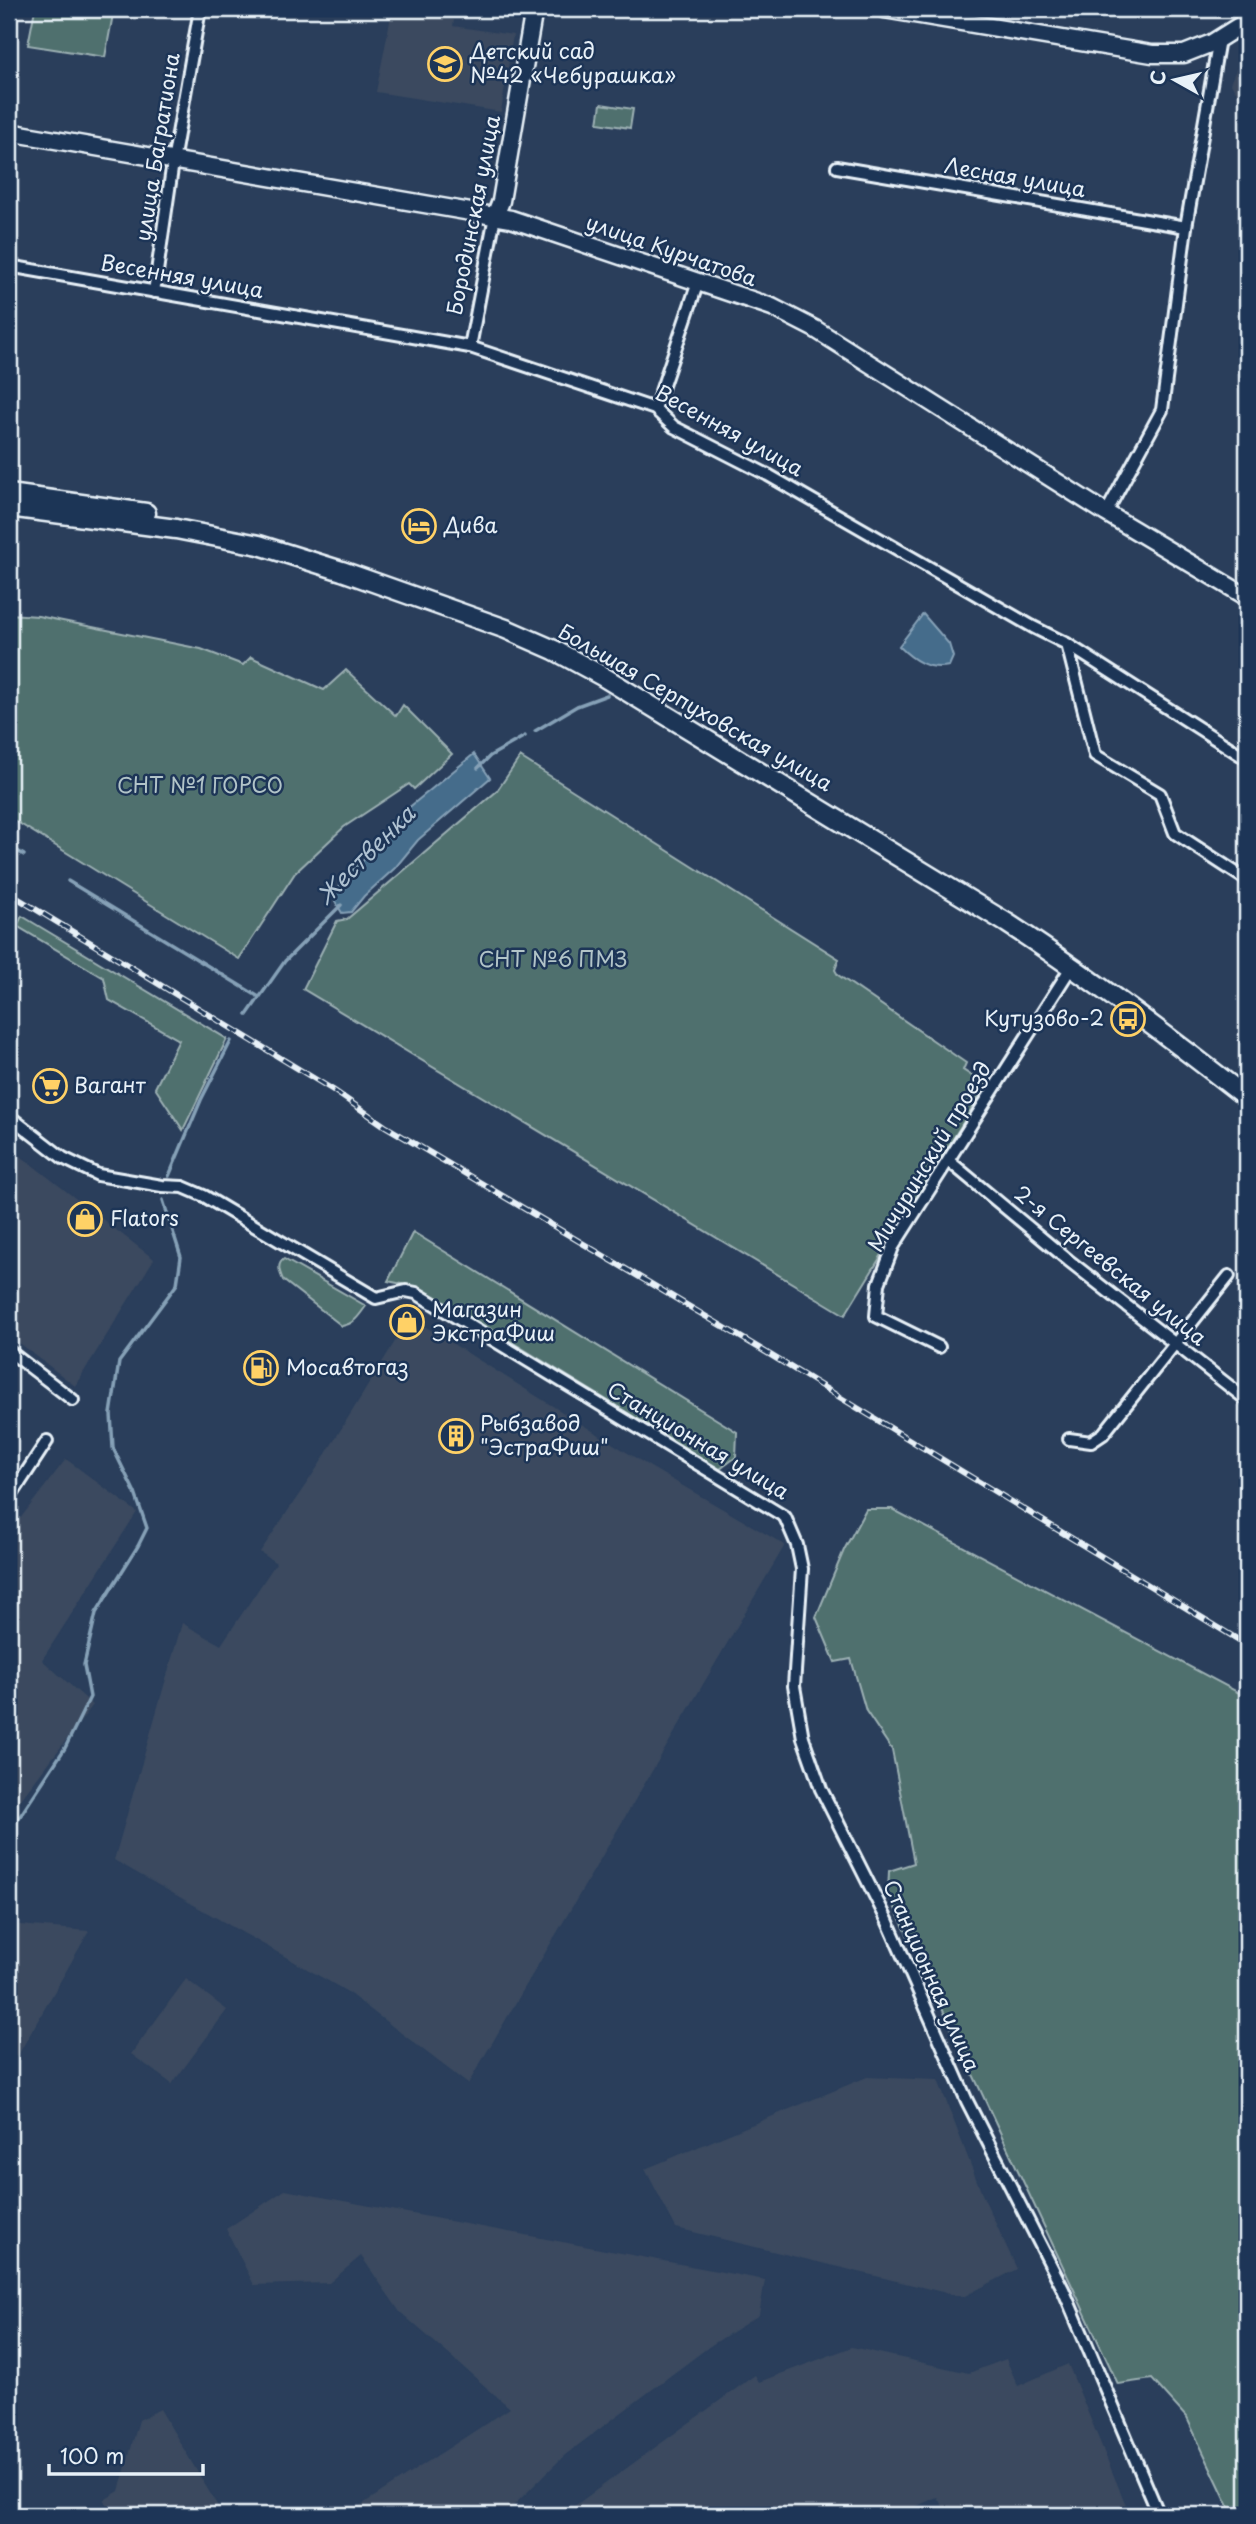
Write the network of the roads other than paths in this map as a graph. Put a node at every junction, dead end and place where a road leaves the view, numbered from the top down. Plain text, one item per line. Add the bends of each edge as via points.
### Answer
1 (200, 9) edge
2 (534, 9) edge
3 (884, 9) edge
4 (1247, 21) edge
5 (1219, 39) junction
6 (9, 132) edge
7 (173, 162) junction
8 (837, 167) dead end
9 (495, 216) junction
10 (1186, 227) junction
11 (9, 266) edge
12 (698, 282) junction
13 (154, 292) junction
14 (470, 347) junction
15 (655, 409) junction
16 (9, 494) edge
17 (9, 507) edge
18 (1106, 513) junction
19 (1247, 597) edge
20 (1067, 644) junction
21 (1247, 760) edge
22 (1247, 880) edge
23 (1072, 966) junction
24 (1247, 1083) edge
25 (1247, 1098) edge
26 (9, 1116) edge
27 (949, 1161) junction
28 (1229, 1276) dead end
29 (1175, 1344) junction
30 (939, 1347) dead end
31 (9, 1351) edge
32 (73, 1400) dead end
33 (1247, 1400) edge
34 (1069, 1439) dead end
35 (47, 1441) dead end
36 (9, 1496) edge
37 (1159, 2515) edge

1 - 7 street, улица Багратиона
2 - 9 street, Бородинская улица
3 - 5 street via 1152,54 1184,54
4 - 5 street
5 - 10 street
6 - 7 street, улица Курчатова
7 - 9 street, улица Курчатова
7 - 13 street, улица Багратиона
8 - 10 street, Лесная улица
9 - 12 street, улица Курчатова
9 - 14 street, Бородинская улица
10 - 18 street via 1162,410
11 - 13 street, Весенняя улица
12 - 15 street
12 - 18 street, улица Курчатова via 772,307 814,329
13 - 14 street, Весенняя улица
14 - 15 street, Весенняя улица
15 - 20 street, Весенняя улица via 674,427
16 - 24 main road, Большая Серпуховская улица via 257,533 488,610 569,644 1027,922
17 - 23 main road, Большая Серпуховская улица via 259,545 530,639 625,690
18 - 19 street, улица Курчатова
20 - 21 street, Весенняя улица
20 - 22 street via 1095,755 1160,794 1175,832
23 - 25 main road, Большая Серпуховская улица
23 - 27 street, Мичуринский проезд
26 - 37 street, Станционная улица via 63,1158 99,1175 183,1187 204,1196 376,1298 416,1293 785,1517 802,1569 794,1686 803,1738 821,1789 887,1920 967,2101 1063,2289
27 - 29 street, 2-я Сергеевская улица
27 - 30 street, Мичуринский проезд via 893,1247 879,1284 876,1316
28 - 29 street
29 - 33 street, 2-я Сергеевская улица
29 - 34 street via 1103,1434 1091,1442
31 - 32 street
35 - 36 street

